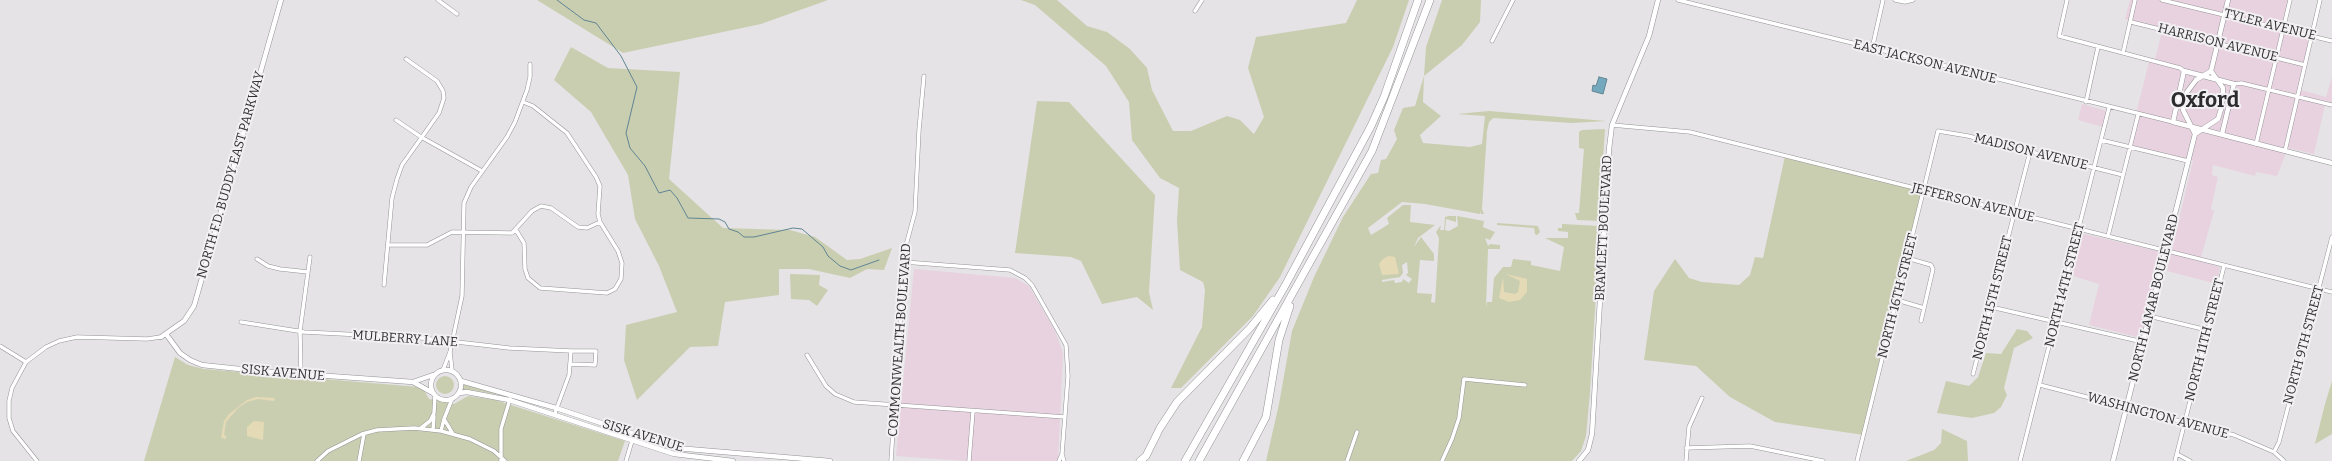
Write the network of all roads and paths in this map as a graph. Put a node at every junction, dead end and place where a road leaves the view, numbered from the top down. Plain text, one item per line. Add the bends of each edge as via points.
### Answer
1 (280, 0) edge
2 (438, 0) edge
3 (1202, 0) edge
4 (1418, 0) edge
5 (1430, 0) edge
6 (1513, 0) edge
7 (1658, 0) edge
8 (1678, 0) edge
9 (1883, 0) edge
10 (1895, 0) edge
11 (1913, 0) edge
12 (2067, 0) edge
13 (2135, 0) edge
14 (2162, 0) edge
15 (2228, 0) edge
16 (2290, 0) edge
17 (2320, 0) edge
18 (1195, 11) dead end
19 (457, 14) dead end
20 (2225, 14) junction
21 (2131, 22) junction
22 (2283, 28) junction
23 (2312, 36) junction
24 (1492, 41) dead end
25 (2332, 41) edge
26 (2218, 44) junction
27 (2098, 48) junction
28 (1872, 49) junction
29 (2123, 53) junction
30 (2276, 58) junction
31 (406, 59) dead end
32 (530, 64) dead end
33 (2305, 65) junction
34 (2184, 71) junction
35 (2212, 71) junction
36 (924, 76) dead end
37 (2203, 76) junction
38 (2217, 80) junction
39 (2234, 84) junction
40 (2269, 90) junction
41 (2298, 97) junction
42 (523, 102) junction
43 (2086, 102) junction
44 (2332, 105) edge
45 (2109, 108) junction
46 (2138, 115) junction
47 (396, 120) dead end
48 (2172, 122) junction
49 (1612, 125) junction
50 (2191, 126) junction
51 (2204, 130) junction
52 (1938, 131) joint
53 (2195, 134) junction
54 (2222, 134) junction
55 (421, 137) junction
56 (2101, 140) junction
57 (2256, 144) junction
58 (2130, 147) junction
59 (2030, 152) junction
60 (2285, 152) junction
61 (2188, 161) junction
62 (2332, 163) edge
63 (2094, 168) junction
64 (482, 170) junction
65 (2123, 175) junction
66 (1923, 191) junction
67 (2014, 214) junction
68 (600, 222) junction
69 (2079, 229) junction
70 (516, 230) junction
71 (464, 231) junction
72 (2108, 236) junction
73 (2332, 237) edge
74 (388, 245) junction
75 (2166, 251) junction
76 (310, 257) dead end
77 (1907, 258) junction
78 (257, 259) dead end
79 (904, 262) junction
80 (2224, 266) junction
81 (308, 272) junction
82 (1286, 284) junction
83 (1298, 284) junction
84 (384, 285) dead end
85 (2319, 289) junction
86 (2332, 292) edge
87 (1897, 300) junction
88 (1991, 307) junction
89 (1924, 308) junction
90 (2149, 316) junction
91 (1922, 321) dead end
92 (241, 322) dead end
93 (2056, 322) junction
94 (2207, 330) junction
95 (300, 331) junction
96 (166, 334) junction
97 (161, 337) joint
98 (452, 342) junction
99 (2143, 342) junction
100 (0, 346) edge
101 (571, 351) junction
102 (450, 352) junction
103 (807, 355) dead end
104 (26, 362) junction
105 (571, 364) junction
106 (443, 370) junction
107 (452, 370) junction
108 (301, 374) junction
109 (436, 374) junction
110 (1974, 374) dead end
111 (461, 381) junction
112 (413, 382) junction
113 (1525, 384) dead end
114 (2040, 385) junction
115 (459, 393) junction
116 (434, 394) junction
117 (511, 394) junction
118 (1702, 398) dead end
119 (452, 399) junction
120 (510, 400) junction
121 (895, 406) junction
122 (2126, 408) junction
123 (556, 411) junction
124 (973, 411) junction
125 (434, 413) junction
126 (1065, 417) junction
127 (444, 419) junction
128 (2185, 423) junction
129 (420, 429) junction
130 (433, 430) junction
131 (441, 432) junction
132 (1357, 432) dead end
133 (364, 434) junction
134 (634, 434) junction
135 (454, 435) junction
136 (633, 440) junction
137 (1686, 448) junction
138 (2274, 452) junction
139 (1062, 454) junction
140 (2177, 454) junction
141 (1145, 458) edge
142 (503, 460) edge
143 (37, 461) edge
144 (317, 461) edge
145 (359, 461) edge
146 (626, 461) edge
147 (733, 461) edge
148 (830, 461) edge
149 (891, 461) edge
150 (969, 461) edge
151 (1059, 461) edge
152 (1064, 461) edge
153 (1140, 461) edge
154 (1185, 461) edge
155 (1199, 461) edge
156 (1243, 461) edge
157 (1347, 461) edge
158 (1442, 461) edge
159 (1579, 461) edge
160 (1686, 461) edge
161 (1823, 461) edge
162 (1857, 461) edge
163 (2020, 461) edge
164 (2113, 461) edge
165 (2175, 461) edge
166 (2190, 461) edge
167 (2284, 461) edge

1 - 96 street, NORTH F.D. BUDDY EAST PARKWAY via 194,306 184,321
2 - 19 street
3 - 18 street
4 - 82 highway via 1384,97 1371,126
5 - 83 highway via 1372,151
6 - 24 street
7 - 49 street, BRAMLETT BOULEVARD via 1648,36
8 - 28 street, EAST JACKSON AVENUE
9 - 28 street
10 - 11 street
12 - 27 street via 2059,36
13 - 21 street
14 - 20 street, TYLER AVENUE
15 - 20 street
16 - 22 street
17 - 23 street
20 - 22 street, TYLER AVENUE
20 - 26 street
21 - 26 street, HARRISON AVENUE
21 - 29 street
22 - 23 street, TYLER AVENUE
22 - 30 street
23 - 25 street, TYLER AVENUE
23 - 33 street
26 - 30 street, HARRISON AVENUE
26 - 35 street
27 - 29 street
27 - 43 street
28 - 43 street, EAST JACKSON AVENUE
29 - 34 street
30 - 33 street, HARRISON AVENUE
30 - 40 street
31 - 55 street via 437,81 444,94 438,113
32 - 42 street via 530,77
33 - 41 street
34 - 37 street
34 - 48 street
35 - 37 street
35 - 38 street
36 - 79 street, COMMONWEALTH BOULEVARD via 915,212
37 - 38 street
37 - 50 street via 2192,84 2187,92 2183,110
38 - 39 street
38 - 51 street via 2223,88 2222,106 2218,119
39 - 40 street via 2241,82
39 - 54 street
40 - 41 street
40 - 57 street
41 - 44 street
41 - 60 street
42 - 64 street via 507,137
42 - 68 street via 533,106 567,133 580,150 600,186
43 - 45 street, EAST JACKSON AVENUE
45 - 46 street, EAST JACKSON AVENUE
45 - 56 street, NORTH 14TH STREET
46 - 48 street, EAST JACKSON AVENUE
46 - 58 street
47 - 55 street
48 - 50 street
49 - 66 street, JEFFERSON AVENUE via 1690,132
49 - 159 street, BRAMLETT BOULEVARD via 1592,434 1588,450
50 - 51 street
50 - 53 street
51 - 53 street
51 - 54 street
52 - 59 street, MADISON AVENUE via 1944,130
52 - 66 street, NORTH 16TH STREET
53 - 61 street, NORTH LAMAR BOULEVARD
54 - 57 street
55 - 64 street
55 - 74 street via 402,165 397,179
56 - 58 street
56 - 63 street, NORTH 14TH STREET
57 - 60 street
58 - 61 street
58 - 65 street
59 - 63 street, MADISON AVENUE
59 - 67 street, NORTH 15TH STREET
60 - 62 street
61 - 75 street, NORTH LAMAR BOULEVARD
63 - 65 street, MADISON AVENUE
63 - 69 street, NORTH 14TH STREET
64 - 71 street via 464,203
65 - 72 street
66 - 67 street, JEFFERSON AVENUE
66 - 77 street, NORTH 16TH STREET
67 - 69 street, JEFFERSON AVENUE
67 - 88 street, NORTH 15TH STREET
68 - 70 street via 587,228 578,227 552,208 541,206 532,211
68 - 70 street via 617,249 622,263 621,279 615,289 607,293 537,286 527,274 524,243
69 - 72 street, JEFFERSON AVENUE
69 - 93 street, NORTH 14TH STREET
70 - 71 street via 503,233
71 - 74 street via 446,233 427,245
71 - 98 street via 464,284
72 - 75 street, JEFFERSON AVENUE
73 - 85 street, NORTH 9TH STREET
74 - 84 street
75 - 80 street, JEFFERSON AVENUE
75 - 90 street, NORTH LAMAR BOULEVARD
76 - 81 street
77 - 87 street, NORTH 16TH STREET
77 - 89 street via 1932,267
78 - 81 street via 268,266
79 - 121 street, COMMONWEALTH BOULEVARD
79 - 126 street via 1010,270 1025,278 1038,292 1066,345 1068,370
80 - 85 street, JEFFERSON AVENUE
80 - 94 street, NORTH 11TH STREET
81 - 95 street
82 - 141 highway via 1250,328 1177,402
82 - 154 highway
83 - 155 highway
83 - 156 highway via 1279,340 1266,417
85 - 86 street, JEFFERSON AVENUE
85 - 138 street, NORTH 9TH STREET via 2279,442
87 - 89 street
87 - 162 street, NORTH 16TH STREET
88 - 93 street
88 - 110 street, NORTH 15TH STREET
89 - 91 street
90 - 94 street
90 - 99 street, NORTH LAMAR BOULEVARD
92 - 95 street, MULBERRY LANE
93 - 99 street
93 - 114 street, NORTH 14TH STREET
94 - 128 street, NORTH 11TH STREET
95 - 98 street, MULBERRY LANE
95 - 108 street
96 - 97 street, NORTH F.D. BUDDY EAST PARKWAY
96 - 108 street, SISK AVENUE via 180,353 202,365
97 - 104 street via 77,337 46,347
98 - 101 street, MULBERRY LANE
98 - 102 street
99 - 122 street, NORTH LAMAR BOULEVARD
100 - 104 street
101 - 105 street
101 - 105 street, MULBERRY LANE via 596,351 595,365
102 - 106 street
102 - 107 street
103 - 121 street via 834,394 854,402
104 - 143 street via 12,388 9,401 10,418 13,431
105 - 123 street
106 - 107 street, SISK AVENUE
106 - 109 street, SISK AVENUE
107 - 111 street
108 - 112 street, SISK AVENUE
109 - 112 street, SISK AVENUE
109 - 116 street via 431,383
111 - 115 street
111 - 117 street, SISK AVENUE
112 - 116 street, SISK AVENUE
113 - 158 street via 1464,379 1459,418
114 - 122 street, WASHINGTON AVENUE
114 - 163 street, NORTH 14TH STREET
115 - 119 street
115 - 120 street, SISK AVENUE via 467,392
116 - 119 street, SISK AVENUE via 443,400
116 - 125 street
117 - 120 street
117 - 123 street, SISK AVENUE
118 - 137 street via 1690,425
119 - 127 street
120 - 123 street, SISK AVENUE
120 - 142 street via 501,429
121 - 124 street
121 - 149 street, COMMONWEALTH BOULEVARD
122 - 128 street, WASHINGTON AVENUE
122 - 164 street, NORTH LAMAR BOULEVARD
123 - 134 street, SISK AVENUE
123 - 136 street, SISK AVENUE
124 - 126 street
124 - 150 street
125 - 129 street via 430,421
125 - 130 street
126 - 139 street
127 - 131 street
127 - 135 street
128 - 138 street, WASHINGTON AVENUE via 2234,435
128 - 140 street, NORTH 11TH STREET
129 - 130 street
129 - 133 street via 391,428
130 - 131 street
131 - 135 street
132 - 157 street
133 - 144 street via 328,451
133 - 145 street
134 - 136 street
134 - 148 street, SISK AVENUE via 693,451
135 - 142 street via 485,446
136 - 146 street
136 - 147 street, SISK AVENUE via 674,454
137 - 160 street
137 - 161 street via 1750,446
138 - 167 street, WASHINGTON AVENUE
139 - 151 street
139 - 152 street
140 - 165 street, NORTH 11TH STREET
140 - 166 street
141 - 153 highway

